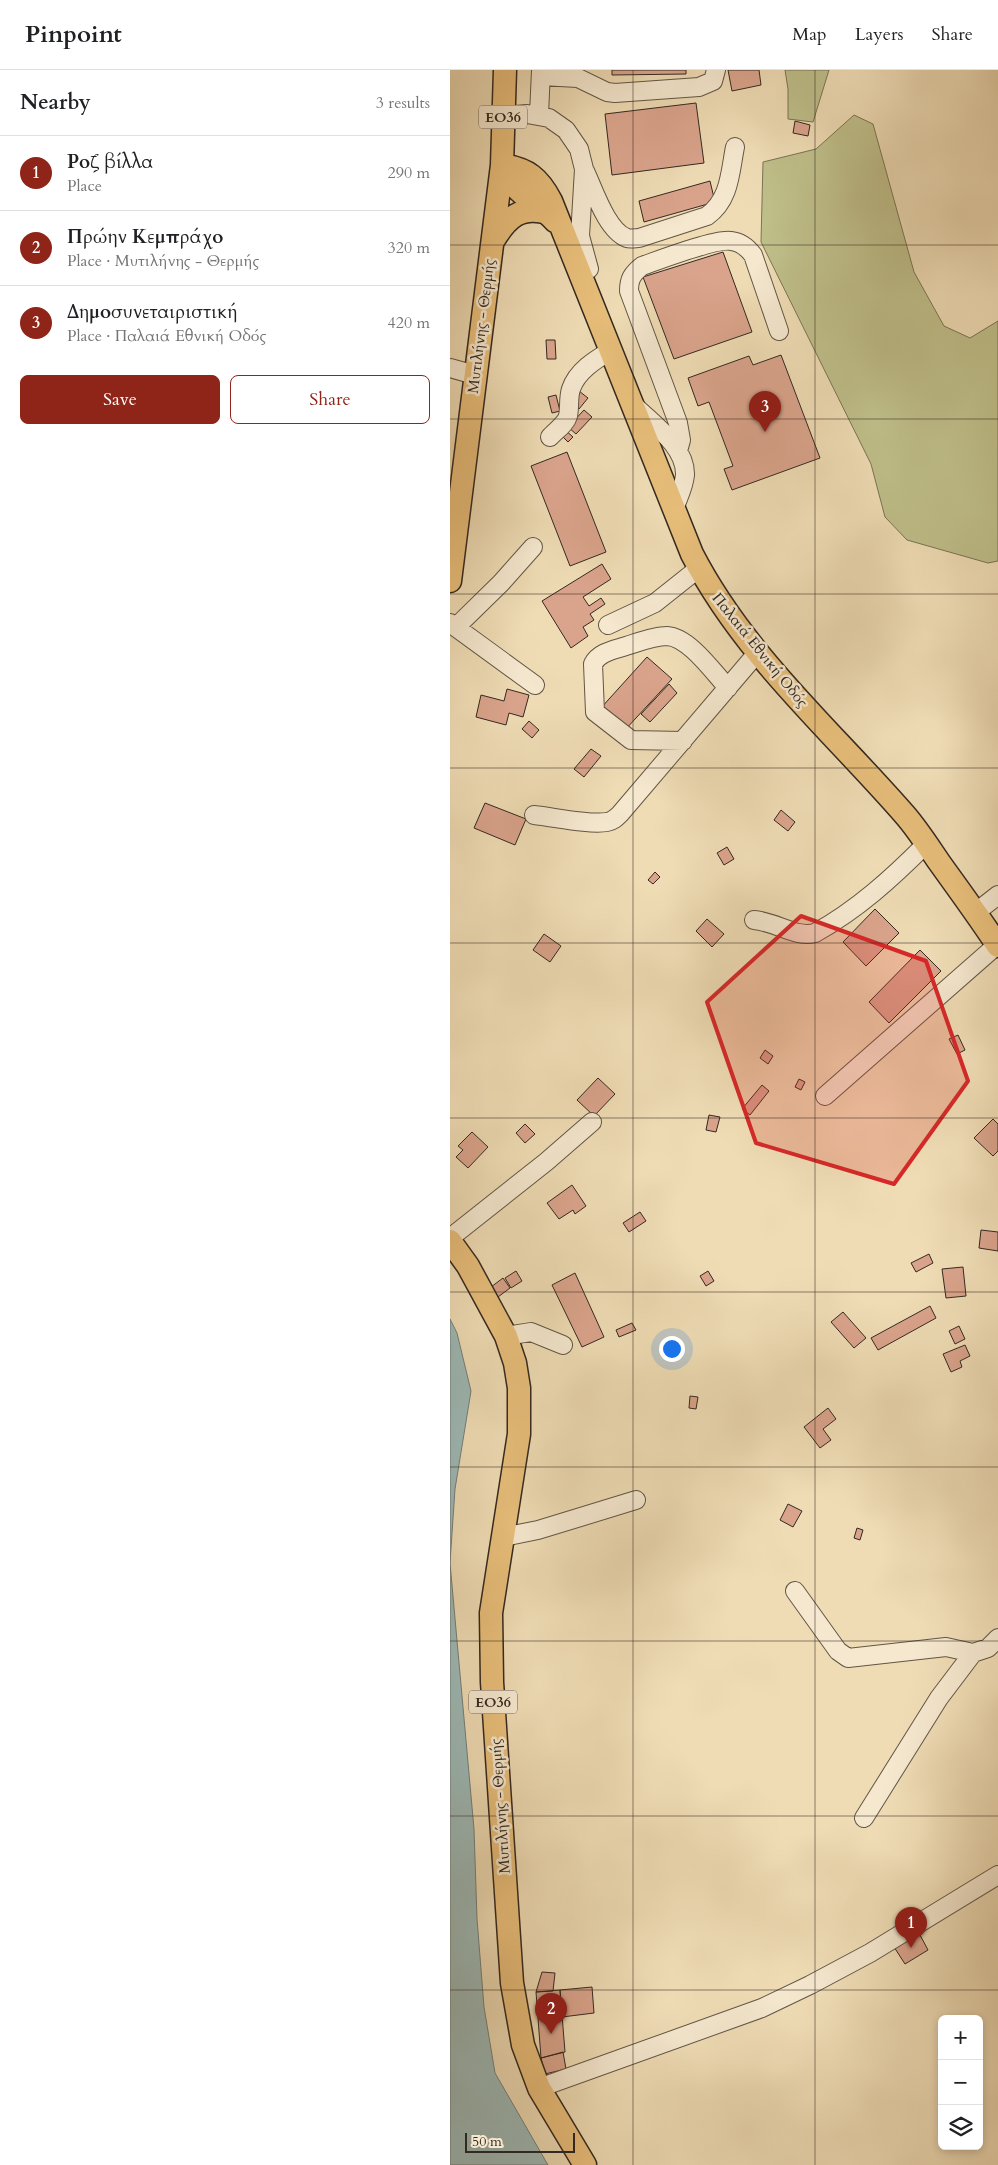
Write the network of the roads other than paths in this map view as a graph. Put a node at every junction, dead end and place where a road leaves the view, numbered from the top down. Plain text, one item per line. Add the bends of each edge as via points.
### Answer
1 (505, 70) edge
2 (716, 70) edge
3 (541, 73) edge
4 (539, 115) junction
5 (504, 116) junction
6 (735, 147) dead end
7 (502, 165) junction
8 (584, 169) junction
9 (554, 220) junction
10 (492, 244) junction
11 (596, 316) junction
12 (779, 331) dead end
13 (610, 351) junction
14 (450, 368) edge
15 (475, 375) junction
16 (630, 401) junction
17 (550, 437) dead end
18 (678, 451) junction
19 (674, 509) junction
20 (533, 547) dead end
21 (699, 568) junction
22 (450, 581) edge
23 (453, 625) edge
24 (608, 625) dead end
25 (758, 652) junction
26 (535, 685) dead end
27 (728, 688) junction
28 (683, 741) junction
29 (534, 815) dead end
30 (926, 844) junction
31 (998, 895) edge
32 (975, 913) junction
33 (754, 920) dead end
34 (998, 945) edge
35 (825, 1096) dead end
36 (592, 1122) dead end
37 (450, 1239) edge
38 (506, 1336) junction
39 (563, 1345) dead end
40 (636, 1500) dead end
41 (503, 1537) junction
42 (795, 1591) dead end
43 (998, 1638) edge
44 (973, 1653) junction
45 (864, 1818) dead end
46 (998, 1875) edge
47 (539, 2088) junction
48 (585, 2165) edge

1 - 5 main road, Μυτιλήνης - Θερμής / ΕΟ36
2 - 3 street via 713,81 699,87 615,93 578,78
3 - 4 street
4 - 5 street
4 - 8 street via 566,130 579,149
5 - 7 main road, Μυτιλήνης - Θερμής / ΕΟ36
6 - 8 street via 727,188 717,209 708,216 639,238 627,238 616,231
7 - 9 main road, Παλαιά Εθνική Οδός via 519,167 539,182 551,201
7 - 10 main road, Μυτιλήνης - Θερμής / ΕΟ36
8 - 11 street via 580,236 595,284
9 - 10 main road via 536,210 526,210 512,216
9 - 11 main road, Παλαιά Εθνική Οδός
10 - 15 main road, Μυτιλήνης - Θερμής / ΕΟ36
11 - 13 main road, Παλαιά Εθνική Οδός
12 - 18 street via 753,255 739,243 722,241 642,266 634,272 628,280 628,291 678,422 681,440
13 - 16 main road, Παλαιά Εθνική Οδός
13 - 17 street via 590,364 572,387 568,417
14 - 15 street
15 - 22 main road, Μυτιλήνης - Θερμής / ΕΟ36
16 - 18 street
16 - 19 main road, Παλαιά Εθνική Οδός
18 - 19 street via 685,476
19 - 21 main road, Παλαιά Εθνική Οδός
20 - 23 street via 501,583
21 - 24 street via 655,603
21 - 25 main road, Παλαιά Εθνική Οδός via 720,603
23 - 26 street
25 - 27 street
25 - 30 main road, Παλαιά Εθνική Οδός via 907,818
27 - 28 street
27 - 28 street via 691,648 667,636 644,640 596,659 593,664 595,712 631,740
28 - 29 street via 613,820 592,822
30 - 32 main road, Παλαιά Εθνική Οδός
30 - 33 street via 867,899 815,933 806,935 768,921
31 - 32 street
32 - 34 main road, Παλαιά Εθνική Οδός
34 - 35 street
36 - 37 street
37 - 38 main road, Μυτιλήνης - Θερμής / ΕΟ36
38 - 39 street via 531,1332
38 - 41 main road, Μυτιλήνης - Θερμής / ΕΟ36 via 519,1388 519,1434
40 - 41 street via 538,1530
41 - 47 main road, Μυτιλήνης - Θερμής / ΕΟ36 via 491,1613 492,1682 512,1983 523,2045
42 - 44 street via 838,1651 848,1658 946,1647
43 - 44 street via 988,1648
44 - 45 street via 939,1698
46 - 47 street via 870,1953 762,2008
47 - 48 main road, Μυτιλήνης - Θερμής / ΕΟ36

